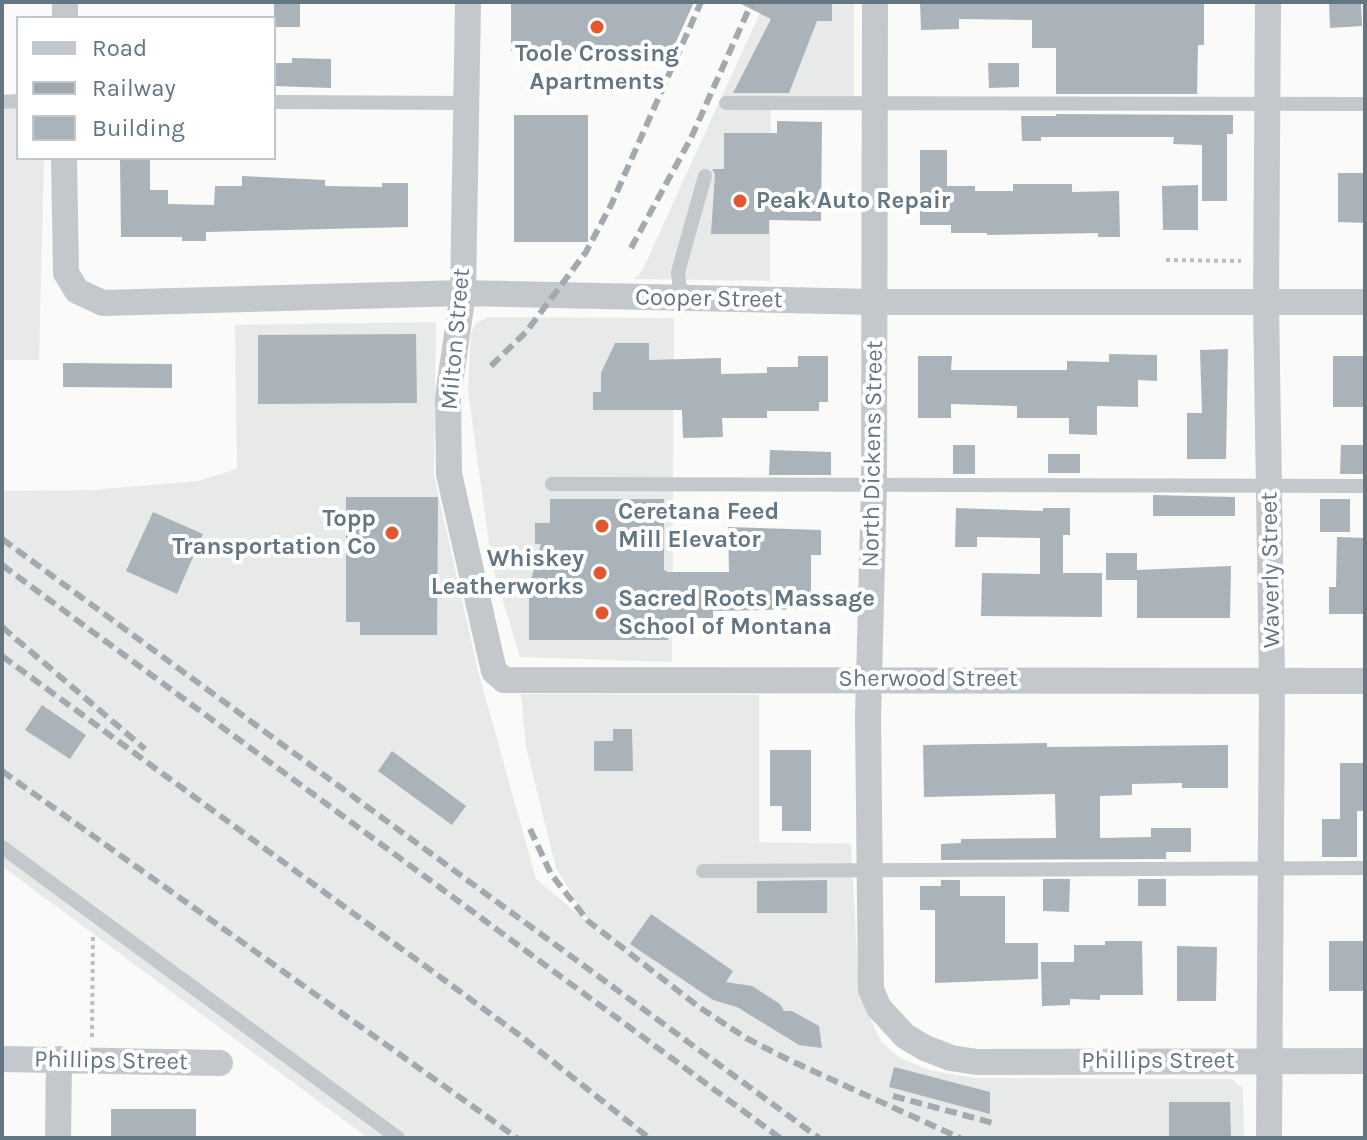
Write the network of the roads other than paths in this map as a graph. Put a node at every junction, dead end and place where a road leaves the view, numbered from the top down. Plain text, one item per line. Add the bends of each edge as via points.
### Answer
1 (468, 2) edge
2 (875, 2) edge
3 (1268, 2) edge
4 (276, 102) edge
5 (467, 103) junction
6 (726, 103) dead end
7 (875, 103) junction
8 (1268, 104) junction
9 (1365, 104) edge
10 (64, 160) edge
11 (705, 176) dead end
12 (463, 293) junction
13 (681, 299) junction
14 (875, 302) junction
15 (1365, 302) edge
16 (1266, 303) junction
17 (552, 484) dead end
18 (874, 485) junction
19 (1269, 485) junction
20 (1365, 486) edge
21 (494, 671) joint
22 (868, 679) junction
23 (1272, 680) junction
24 (1365, 681) edge
25 (2, 847) edge
26 (1271, 867) junction
27 (868, 868) junction
28 (1365, 868) edge
29 (703, 871) dead end
30 (951, 1058) joint
31 (2, 1059) edge
32 (59, 1059) junction
33 (1270, 1061) junction
34 (1365, 1061) edge
35 (220, 1063) dead end
36 (58, 1138) edge
37 (398, 1138) edge
38 (1269, 1138) edge

1 - 5 street, Milton Street
2 - 7 street, North Dickens Street
3 - 8 street, Waverly Street
4 - 5 lane
5 - 12 street, Milton Street
6 - 7 lane
7 - 8 lane
7 - 14 street, North Dickens Street
8 - 9 lane
8 - 16 street, Waverly Street
10 - 12 street, Cooper Street via 66,273 77,291 103,303
11 - 13 lane via 678,272
12 - 13 street, Cooper Street
12 - 21 street, Milton Street via 448,396 449,474
13 - 14 street, Cooper Street
14 - 16 street, Cooper Street
14 - 18 street, North Dickens Street
15 - 16 street, Cooper Street
16 - 19 street, Waverly Street
17 - 18 lane
18 - 19 lane
18 - 22 street, North Dickens Street
19 - 20 lane
19 - 23 street, Waverly Street
21 - 22 street, Sherwood Street via 504,680
22 - 23 street, Sherwood Street
22 - 27 street, North Dickens Street
23 - 24 street, Sherwood Street
23 - 26 street, Waverly Street
25 - 37 lane
26 - 27 lane
26 - 28 lane
26 - 33 street, Waverly Street
27 - 29 lane
27 - 30 street, North Dickens Street via 871,990 879,1008 905,1036
30 - 33 street, Phillips Street
31 - 32 street, Phillips Street
32 - 35 street, Phillips Street
32 - 36 street
33 - 34 street, Phillips Street
33 - 38 street, Waverly Street

